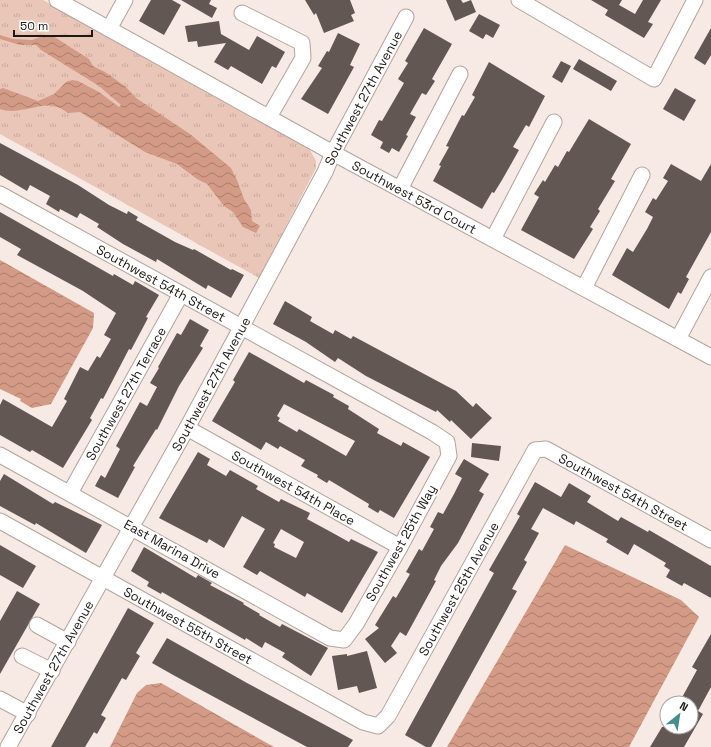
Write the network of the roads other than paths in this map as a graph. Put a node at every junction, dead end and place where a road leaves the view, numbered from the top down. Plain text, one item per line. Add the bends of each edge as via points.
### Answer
1 (57, 0) edge
2 (125, 0) edge
3 (518, 0) edge
4 (695, 0) edge
5 (242, 13) dead end
6 (406, 17) dead end
7 (109, 29) junction
8 (460, 74) dead end
9 (269, 117) junction
10 (554, 122) dead end
11 (333, 153) junction
12 (642, 175) dead end
13 (400, 189) junction
14 (0, 194) edge
15 (493, 239) junction
16 (711, 277) edge
17 (584, 288) junction
18 (181, 294) junction
19 (241, 327) junction
20 (678, 338) junction
21 (711, 357) edge
22 (187, 428) junction
23 (447, 442) joint
24 (535, 450) joint
25 (0, 455) edge
26 (70, 493) junction
27 (0, 521) edge
28 (131, 526) junction
29 (711, 540) edge
30 (400, 547) junction
31 (104, 578) junction
32 (37, 625) dead end
33 (344, 640) joint
34 (68, 642) junction
35 (22, 656) dead end
36 (52, 671) junction
37 (0, 698) edge
38 (28, 714) junction
39 (378, 726) joint
40 (7, 741) edge

1 - 7 street, Southwest 53rd Court
2 - 7 street
3 - 4 street via 654,79
5 - 9 street via 302,43 303,58
6 - 11 street, Southwest 27th Avenue
7 - 9 street, Southwest 53rd Court
8 - 13 street
9 - 11 street, Southwest 53rd Court
10 - 15 street
11 - 13 street, Southwest 53rd Court
11 - 19 street, Southwest 27th Avenue via 326,172
12 - 17 street
13 - 15 street, Southwest 53rd Court
14 - 18 street, Southwest 54th Street
15 - 17 street, Southwest 53rd Court
16 - 20 street
17 - 20 street, Southwest 53rd Court
18 - 19 street, Southwest 54th Street
18 - 26 street, Southwest 27th Terrace
19 - 22 street, Southwest 27th Avenue
19 - 23 street, Southwest 54th Street
20 - 21 street, Southwest 53rd Court
22 - 28 street, Southwest 27th Avenue
22 - 30 street, Southwest 54th Place
23 - 30 street, Southwest 25th Way via 448,456
24 - 29 street, Southwest 54th Street via 546,449
24 - 39 street, Southwest 25th Avenue via 388,716
25 - 26 street, East Marina Drive
26 - 28 street, East Marina Drive
27 - 31 street, Southwest 55th Street
28 - 31 street, Southwest 27th Avenue
28 - 33 street, East Marina Drive via 330,638
30 - 33 street, Southwest 25th Way via 356,624
31 - 34 street, Southwest 27th Avenue
31 - 39 street, Southwest 55th Street via 363,722
32 - 34 street
34 - 36 street, Southwest 27th Avenue
35 - 36 street
36 - 38 street, Southwest 27th Avenue
37 - 38 street
38 - 40 street, Southwest 27th Avenue

